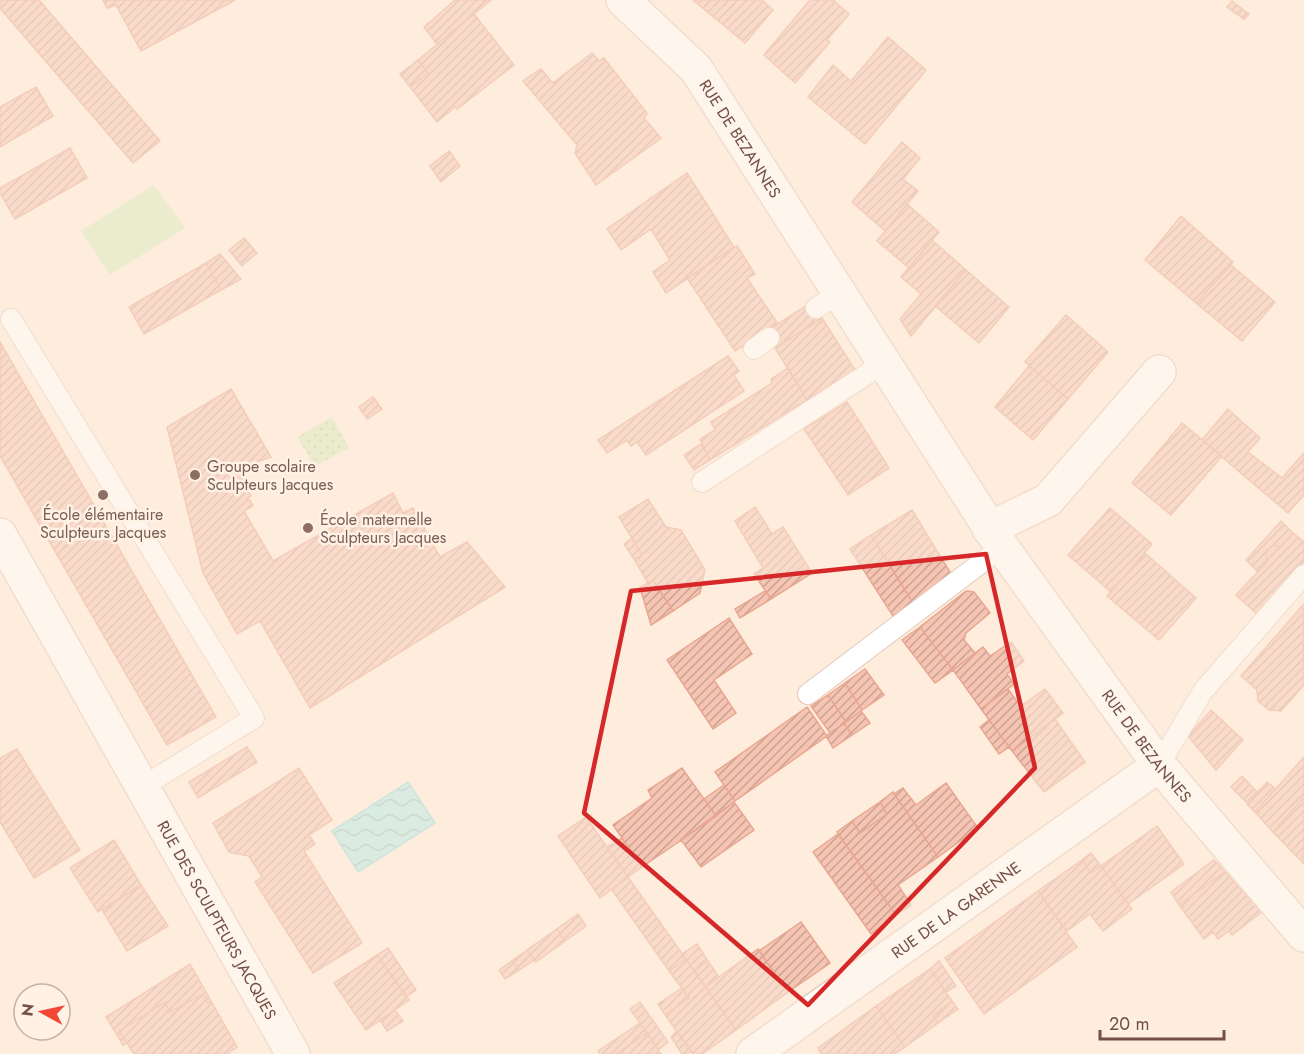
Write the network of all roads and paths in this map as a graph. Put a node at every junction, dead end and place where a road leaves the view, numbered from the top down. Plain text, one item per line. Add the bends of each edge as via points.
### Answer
1 (623, 0) edge
2 (11, 319) dead end
3 (884, 363) junction
4 (1159, 372) dead end
5 (702, 482) dead end
6 (0, 535) edge
7 (996, 538) junction
8 (1304, 576) edge
9 (808, 694) dead end
10 (1159, 765) junction
11 (142, 787) junction
12 (1304, 935) edge
13 (293, 1054) edge
14 (753, 1054) edge

1 - 3 street, RUE DE BEZANNES via 696,69 828,301
2 - 11 lane via 254,718
3 - 5 lane
3 - 7 street, RUE DE BEZANNES
4 - 7 street via 1048,500
6 - 11 street, RUE DES SCULPTEURS JACQUES
7 - 9 lane
7 - 10 street, RUE DE BEZANNES
8 - 10 lane via 1203,691
10 - 12 street, RUE DE BEZANNES
10 - 14 street, RUE DE LA GARENNE
11 - 13 street, RUE DES SCULPTEURS JACQUES

